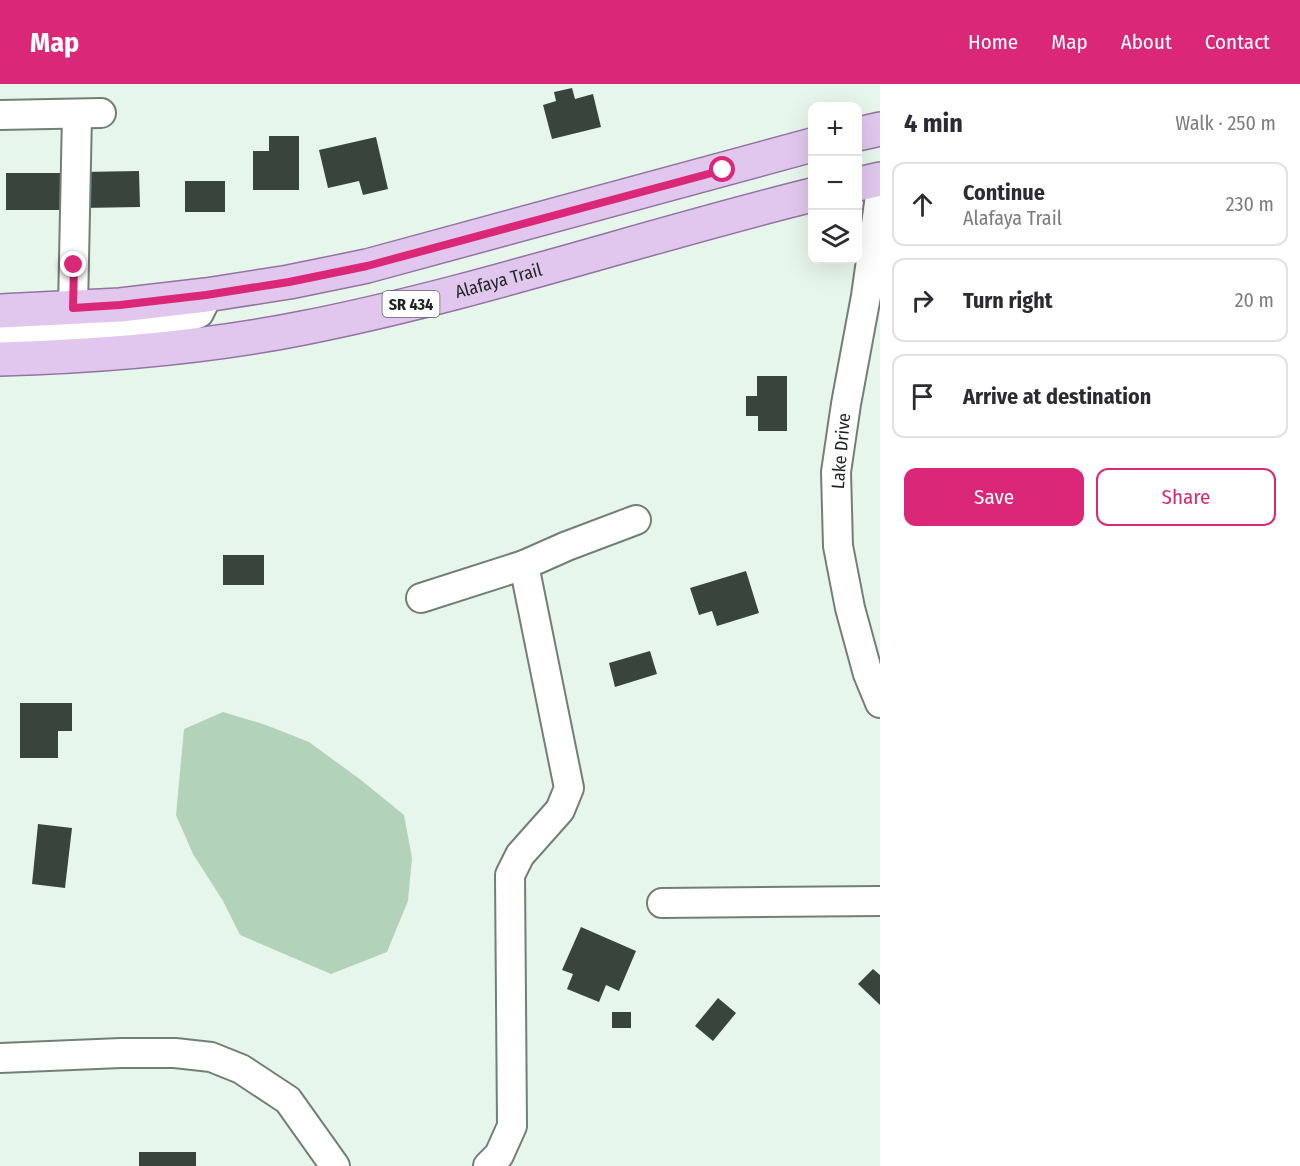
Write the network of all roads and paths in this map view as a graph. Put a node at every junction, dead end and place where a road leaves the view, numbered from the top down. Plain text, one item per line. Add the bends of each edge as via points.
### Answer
1 (0, 115) edge
2 (880, 129) edge
3 (862, 133) edge
4 (808, 147) edge
5 (880, 179) edge
6 (862, 183) edge
7 (808, 196) edge
8 (880, 196) edge
9 (208, 295) junction
10 (73, 308) junction
11 (0, 311) edge
12 (0, 337) edge
13 (0, 359) edge
14 (636, 520) dead end
15 (524, 565) junction
16 (421, 598) dead end
17 (880, 703) edge
18 (880, 901) edge
19 (662, 903) dead end
20 (0, 1058) edge
21 (335, 1166) edge
22 (488, 1166) edge

1 - 10 street via 89,113
2 - 3 main road
4 - 9 main road via 367,266
5 - 6 main road
7 - 13 main road, Alafaya Trail / SR 434 via 465,290 301,329 124,354
8 - 17 street, Lake Drive via 836,472 838,546 850,608
9 - 10 main road
9 - 12 street via 198,313 171,323 54,328
10 - 11 main road
14 - 15 street
15 - 16 street
15 - 22 street via 570,789 560,810 520,855 510,875 512,1126 499,1155
18 - 19 street
20 - 21 street via 121,1053 211,1057 241,1069 288,1100

